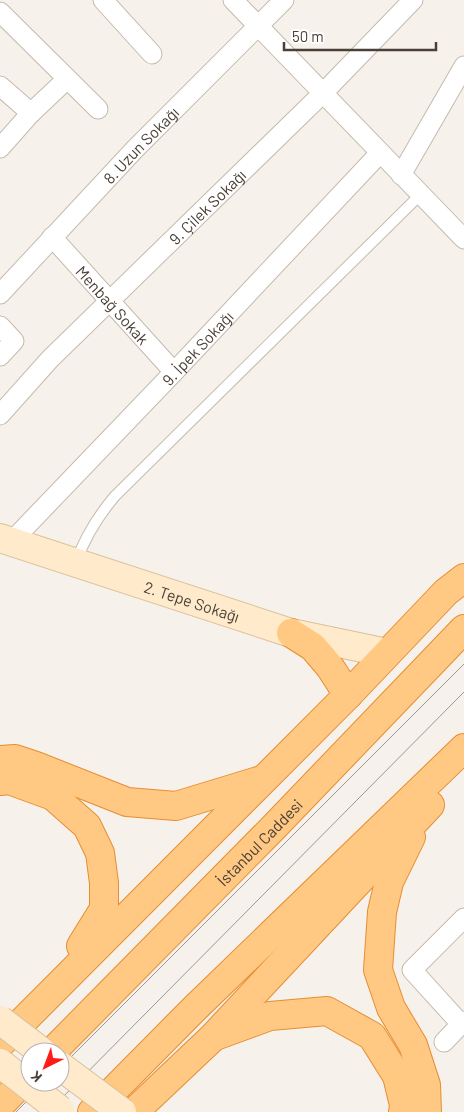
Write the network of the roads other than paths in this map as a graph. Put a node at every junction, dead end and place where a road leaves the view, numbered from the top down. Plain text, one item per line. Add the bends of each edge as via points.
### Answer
1 (103, 0) edge
2 (233, 0) edge
3 (284, 0) edge
4 (414, 0) edge
5 (0, 12) edge
6 (259, 26) junction
7 (152, 54) dead end
8 (464, 66) edge
9 (67, 79) junction
10 (0, 86) edge
11 (323, 93) junction
12 (98, 108) dead end
13 (31, 113) junction
14 (0, 148) edge
15 (380, 153) junction
16 (401, 175) junction
17 (420, 195) junction
18 (52, 237) junction
19 (464, 239) edge
20 (0, 294) edge
21 (110, 301) junction
22 (0, 326) edge
23 (0, 356) edge
24 (174, 372) junction
25 (0, 415) edge
26 (5, 540) edge
27 (75, 563) junction
28 (464, 578) edge
29 (464, 630) edge
30 (291, 633) junction
31 (387, 653) junction
32 (348, 695) junction
33 (464, 748) edge
34 (0, 760) edge
35 (464, 773) edge
36 (262, 779) junction
37 (0, 781) edge
38 (424, 812) junction
39 (464, 918) edge
40 (57, 986) junction
41 (0, 1020) edge
42 (463, 1022) edge
43 (212, 1038) junction
44 (29, 1042) edge
45 (62, 1042) edge
46 (444, 1042) dead end
47 (0, 1044) edge
48 (0, 1063) edge
49 (70, 1073) edge
50 (20, 1084) edge
51 (0, 1105) edge
52 (62, 1111) edge
53 (92, 1112) edge
54 (122, 1112) edge
55 (134, 1112) edge
56 (403, 1112) edge
57 (427, 1112) edge

1 - 7 street
2 - 6 street
3 - 6 street, 8. Uzun Sokağı
4 - 11 street, 9. Çilek Sokağı
5 - 9 street
6 - 11 street
6 - 18 street, 8. Uzun Sokağı
8 - 16 street
9 - 12 street
9 - 13 street
10 - 13 street
11 - 15 street
11 - 21 street, 9. Çilek Sokağı
13 - 14 street
15 - 16 street
15 - 24 street, 9. İpek Sokağı
16 - 17 street
17 - 19 street
17 - 27 lane via 114,496 86,536
18 - 20 street, 8. Uzun Sokağı
18 - 21 street, Menbağ Sokak
21 - 24 street, Menbağ Sokak
21 - 25 street, 9. Çilek Sokağı via 50,359
22 - 23 street via 14,341
24 - 26 street, 9. İpek Sokağı
26 - 27 main road, 2. Tepe Sokağı
27 - 30 main road, 2. Tepe Sokağı
28 - 31 highway via 446,592
29 - 45 highway, İstanbul Caddesi
30 - 31 main road, 2. Tepe Sokağı
30 - 32 highway via 313,647
31 - 32 highway
32 - 36 highway
33 - 53 highway
34 - 36 highway via 15,759 127,802 176,806
35 - 38 highway
36 - 40 highway
37 - 40 highway via 9,780 53,796 87,826 100,853 104,908
38 - 43 highway
38 - 57 highway via 389,882 382,912 378,970 391,1008 413,1045 426,1085
39 - 42 street via 412,970
40 - 47 highway
41 - 44 main road, bridge
42 - 46 street
43 - 55 highway
43 - 56 highway via 270,1016 327,1011 372,1036 397,1076
48 - 52 main road, bridge
49 - 54 main road, bridge
50 - 51 highway

